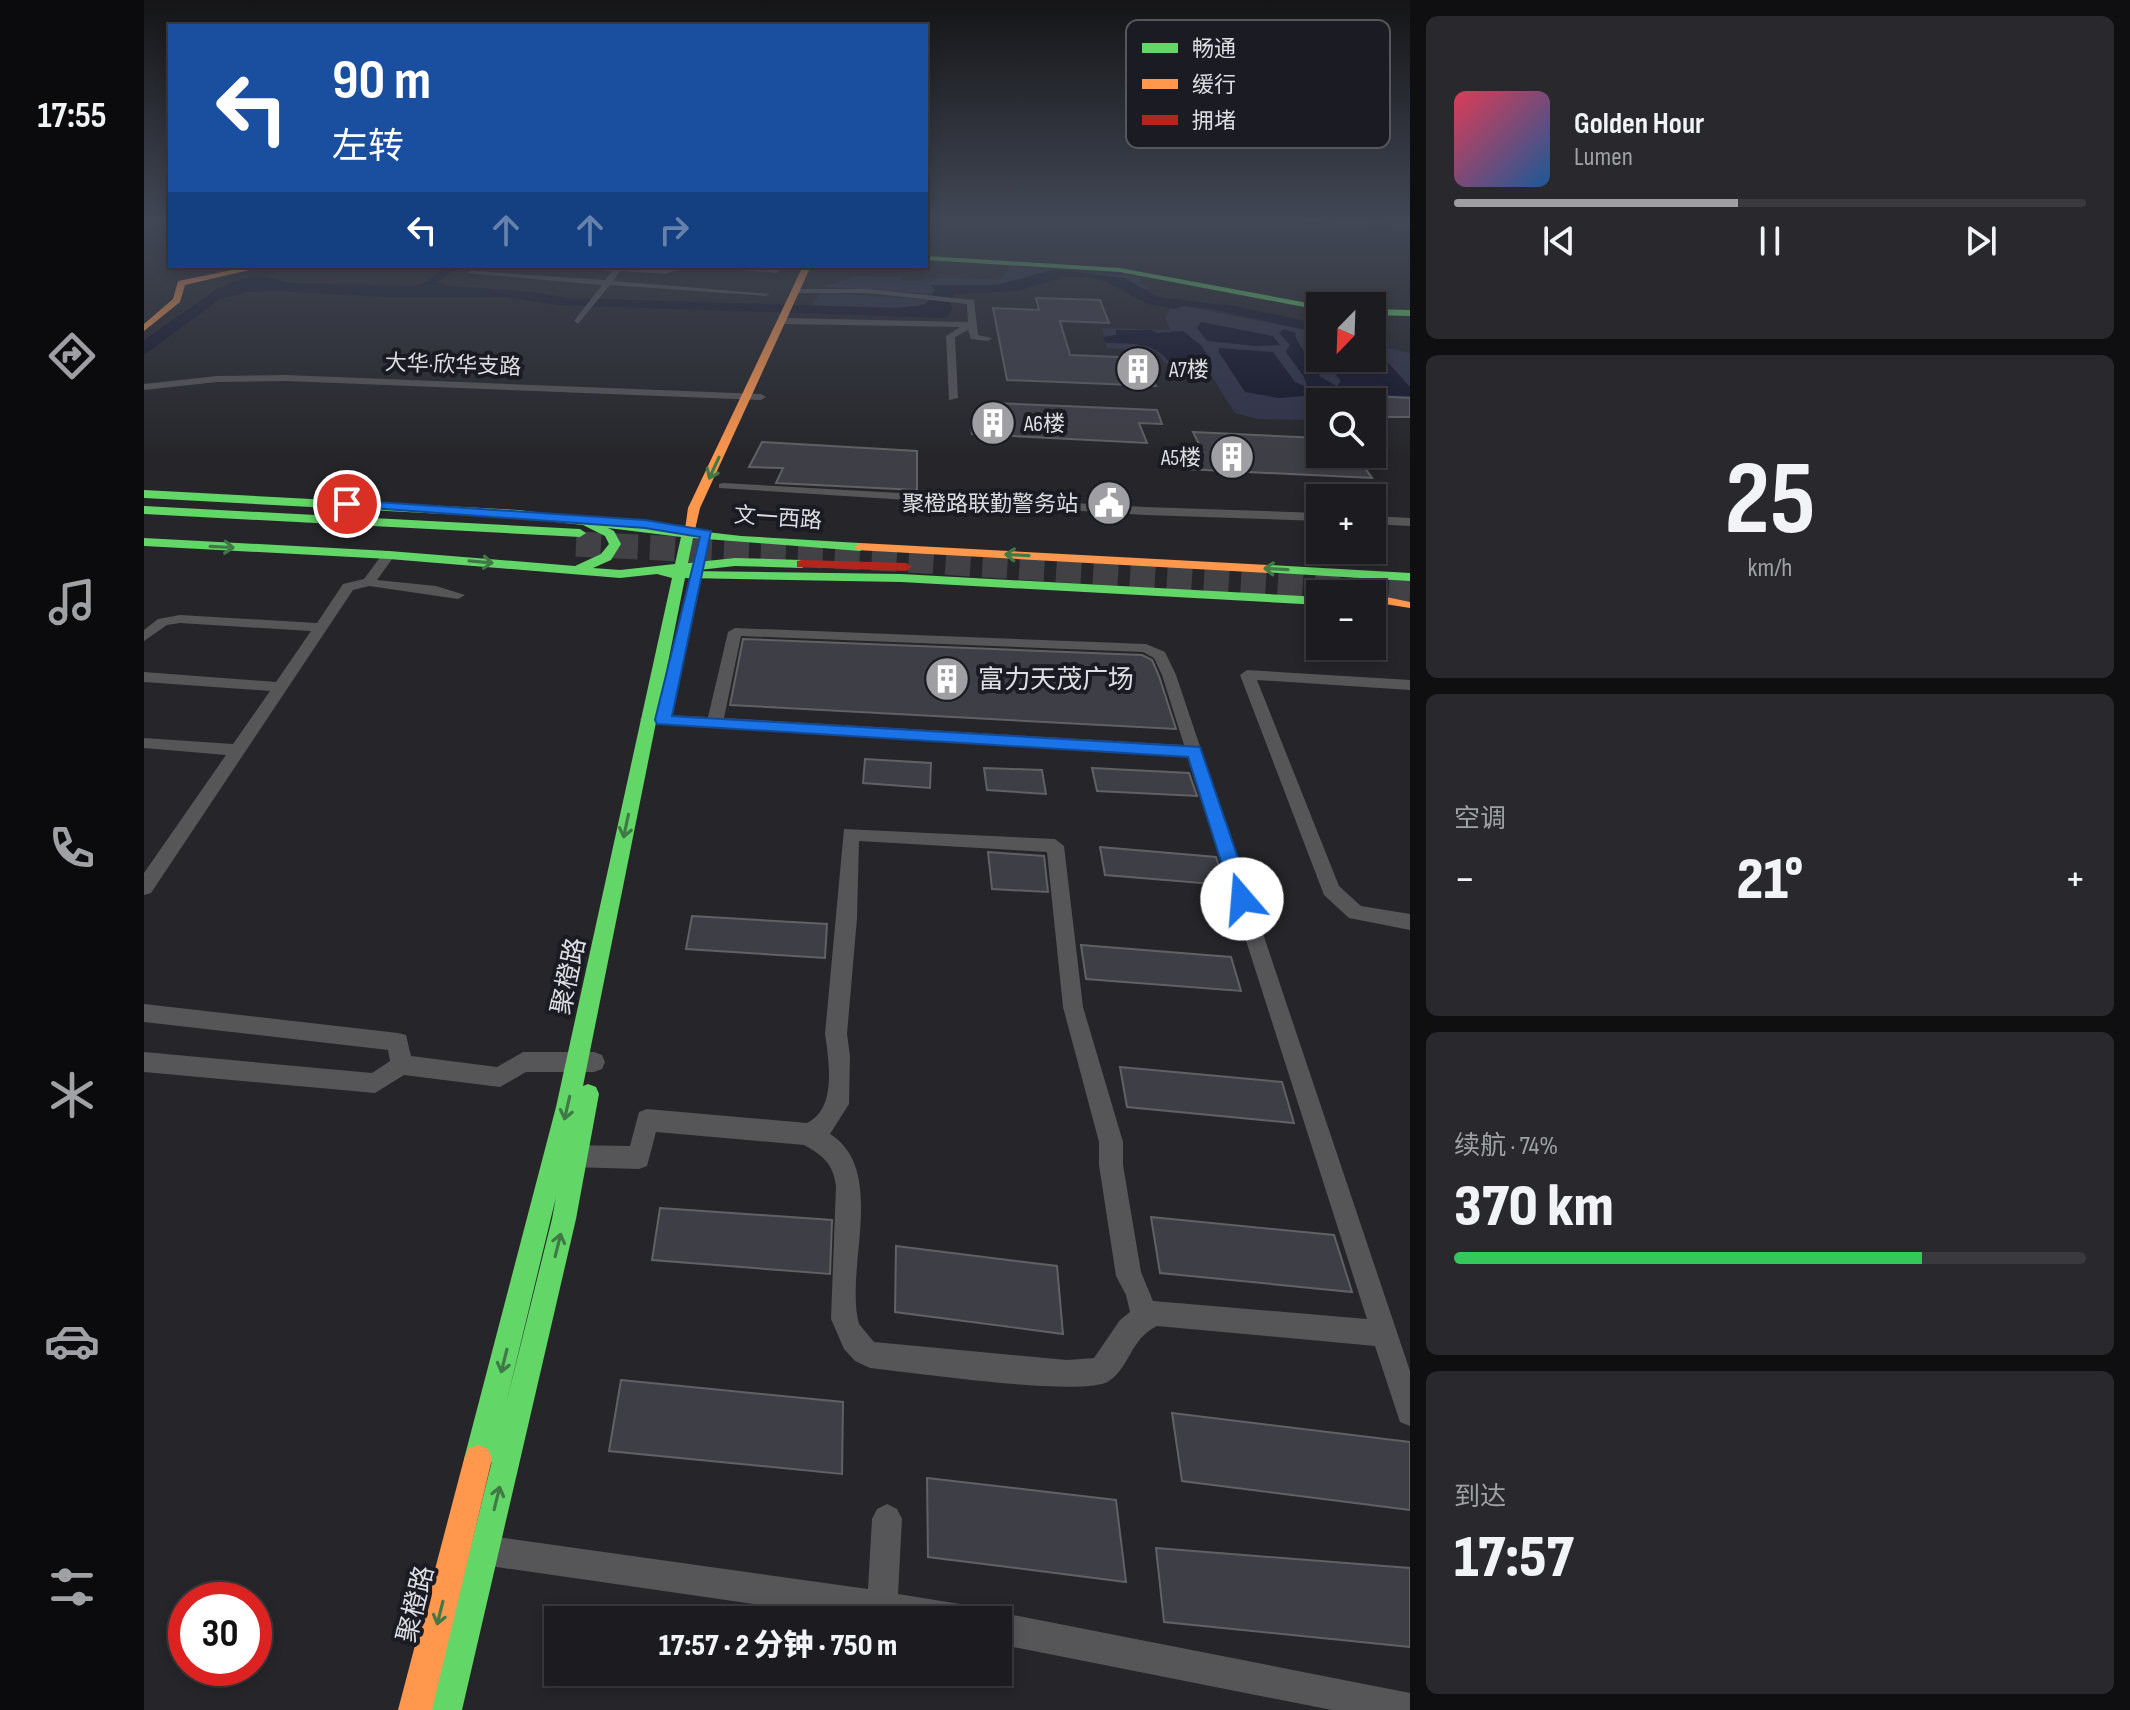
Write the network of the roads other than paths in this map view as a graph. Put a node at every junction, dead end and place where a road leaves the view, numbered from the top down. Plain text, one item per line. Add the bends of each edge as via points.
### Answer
1 (178, 299) edge
2 (597, 299) edge
3 (798, 299) edge
4 (949, 299) edge
5 (1276, 299) edge
6 (1306, 304) edge
7 (1386, 312) edge
8 (1410, 313) edge
9 (578, 321) dead end
10 (788, 321) junction
11 (972, 325) junction
12 (144, 328) edge
13 (988, 338) dead end
14 (144, 387) edge
15 (754, 397) junction
16 (953, 398) dead end
17 (723, 486) junction
18 (144, 494) edge
19 (302, 502) junction
20 (144, 503) edge
21 (144, 510) edge
22 (1306, 517) edge
23 (1386, 521) edge
24 (1410, 522) edge
25 (144, 523) edge
26 (578, 532) junction
27 (698, 533) junction
28 (144, 542) edge
29 (906, 549) junction
30 (389, 555) junction
31 (787, 564) junction
32 (578, 570) junction
33 (688, 571) junction
34 (1410, 577) edge
35 (369, 582) junction
36 (458, 595) dead end
37 (1306, 600) edge
38 (1386, 601) edge
39 (1409, 602) edge
40 (320, 627) junction
41 (144, 637) edge
42 (144, 677) edge
43 (1410, 685) edge
44 (279, 687) junction
45 (656, 720) junction
46 (715, 723) junction
47 (144, 743) edge
48 (237, 750) junction
49 (1194, 751) junction
50 (144, 888) edge
51 (1410, 922) edge
52 (144, 1013) edge
53 (144, 1062) edge
54 (585, 1062) junction
55 (401, 1065) junction
56 (807, 1134) junction
57 (566, 1156) junction
58 (1144, 1317) junction
59 (1385, 1334) junction
60 (1410, 1412) edge
61 (887, 1519) dead end
62 (471, 1548) junction
63 (875, 1606) edge
64 (882, 1606) edge
65 (1012, 1631) edge
66 (1410, 1709) edge
67 (415, 1710) edge
68 (446, 1710) edge

1 - 12 main road
2 - 9 street
3 - 10 main road, 聚橙路
4 - 11 street via 971,302
5 - 6 main road
7 - 8 main road
10 - 11 street
10 - 15 main road, 聚橙路
11 - 13 street via 974,337
11 - 16 street via 950,336
14 - 15 street, 大华·欣华支路 via 286,378
15 - 17 main road, 聚橙路
15 -> 27 main road, 聚橙路 via 694,508
17 - 22 street
17 - 27 main road, 聚橙路
18 - 19 main road, 文一西路
19 - 20 main road
19 - 26 main road, 文一西路
21 - 26 main road
23 - 24 street
25 - 26 main road
26 - 27 main road, 文一西路 via 645,524
26 - 32 main road via 605,530 615,544 606,557
27 - 29 main road, 文一西路
27 - 33 main road, 聚橙路
28 -> 30 main road, 文一西路
29 - 31 main road via 777,549 772,558
34 -> 29 main road, 文一西路
30 -> 32 main road, 文一西路
30 - 35 street
31 - 33 main road, 文一西路 via 735,562
31 - 39 main road, 文一西路 via 1216,583
32 - 33 main road, 文一西路
33 - 37 main road
33 - 45 main road, 聚橙路
35 - 36 street
35 - 40 street via 348,587
38 - 39 main road
40 - 41 street via 180,619 163,622
40 - 44 street
42 - 44 street
43 - 51 street via 1247,675 1331,890 1356,913
44 - 48 street
45 - 46 street
45 - 54 main road, 聚橙路
46 - 49 street
46 - 49 street via 735,632 1146,648 1160,655
47 - 48 street
48 - 50 street
49 - 59 street
52 - 55 street via 398,1042
53 - 55 street via 375,1083
54 - 55 street via 523,1062 500,1077
54 - 57 main road, 聚橙路
56 - 57 street via 647,1120 639,1158
56 - 58 street via 838,1153 845,1166 844,1319 856,1346 870,1355 1067,1374 1101,1371 1117,1353 1125,1332
56 - 58 street via 820,1129 838,1104 836,1034 850,834 1055,846 1073,1007 1111,1142 1129,1276
57 -> 62 main road, 聚橙路
62 -> 57 main road, 聚橙路 via 564,1219
58 - 59 street via 1157,1313
59 - 60 street
61 - 64 street
62 - 63 street
62 -> 67 main road, 聚橙路
62 - 68 main road, 聚橙路
65 - 66 street

